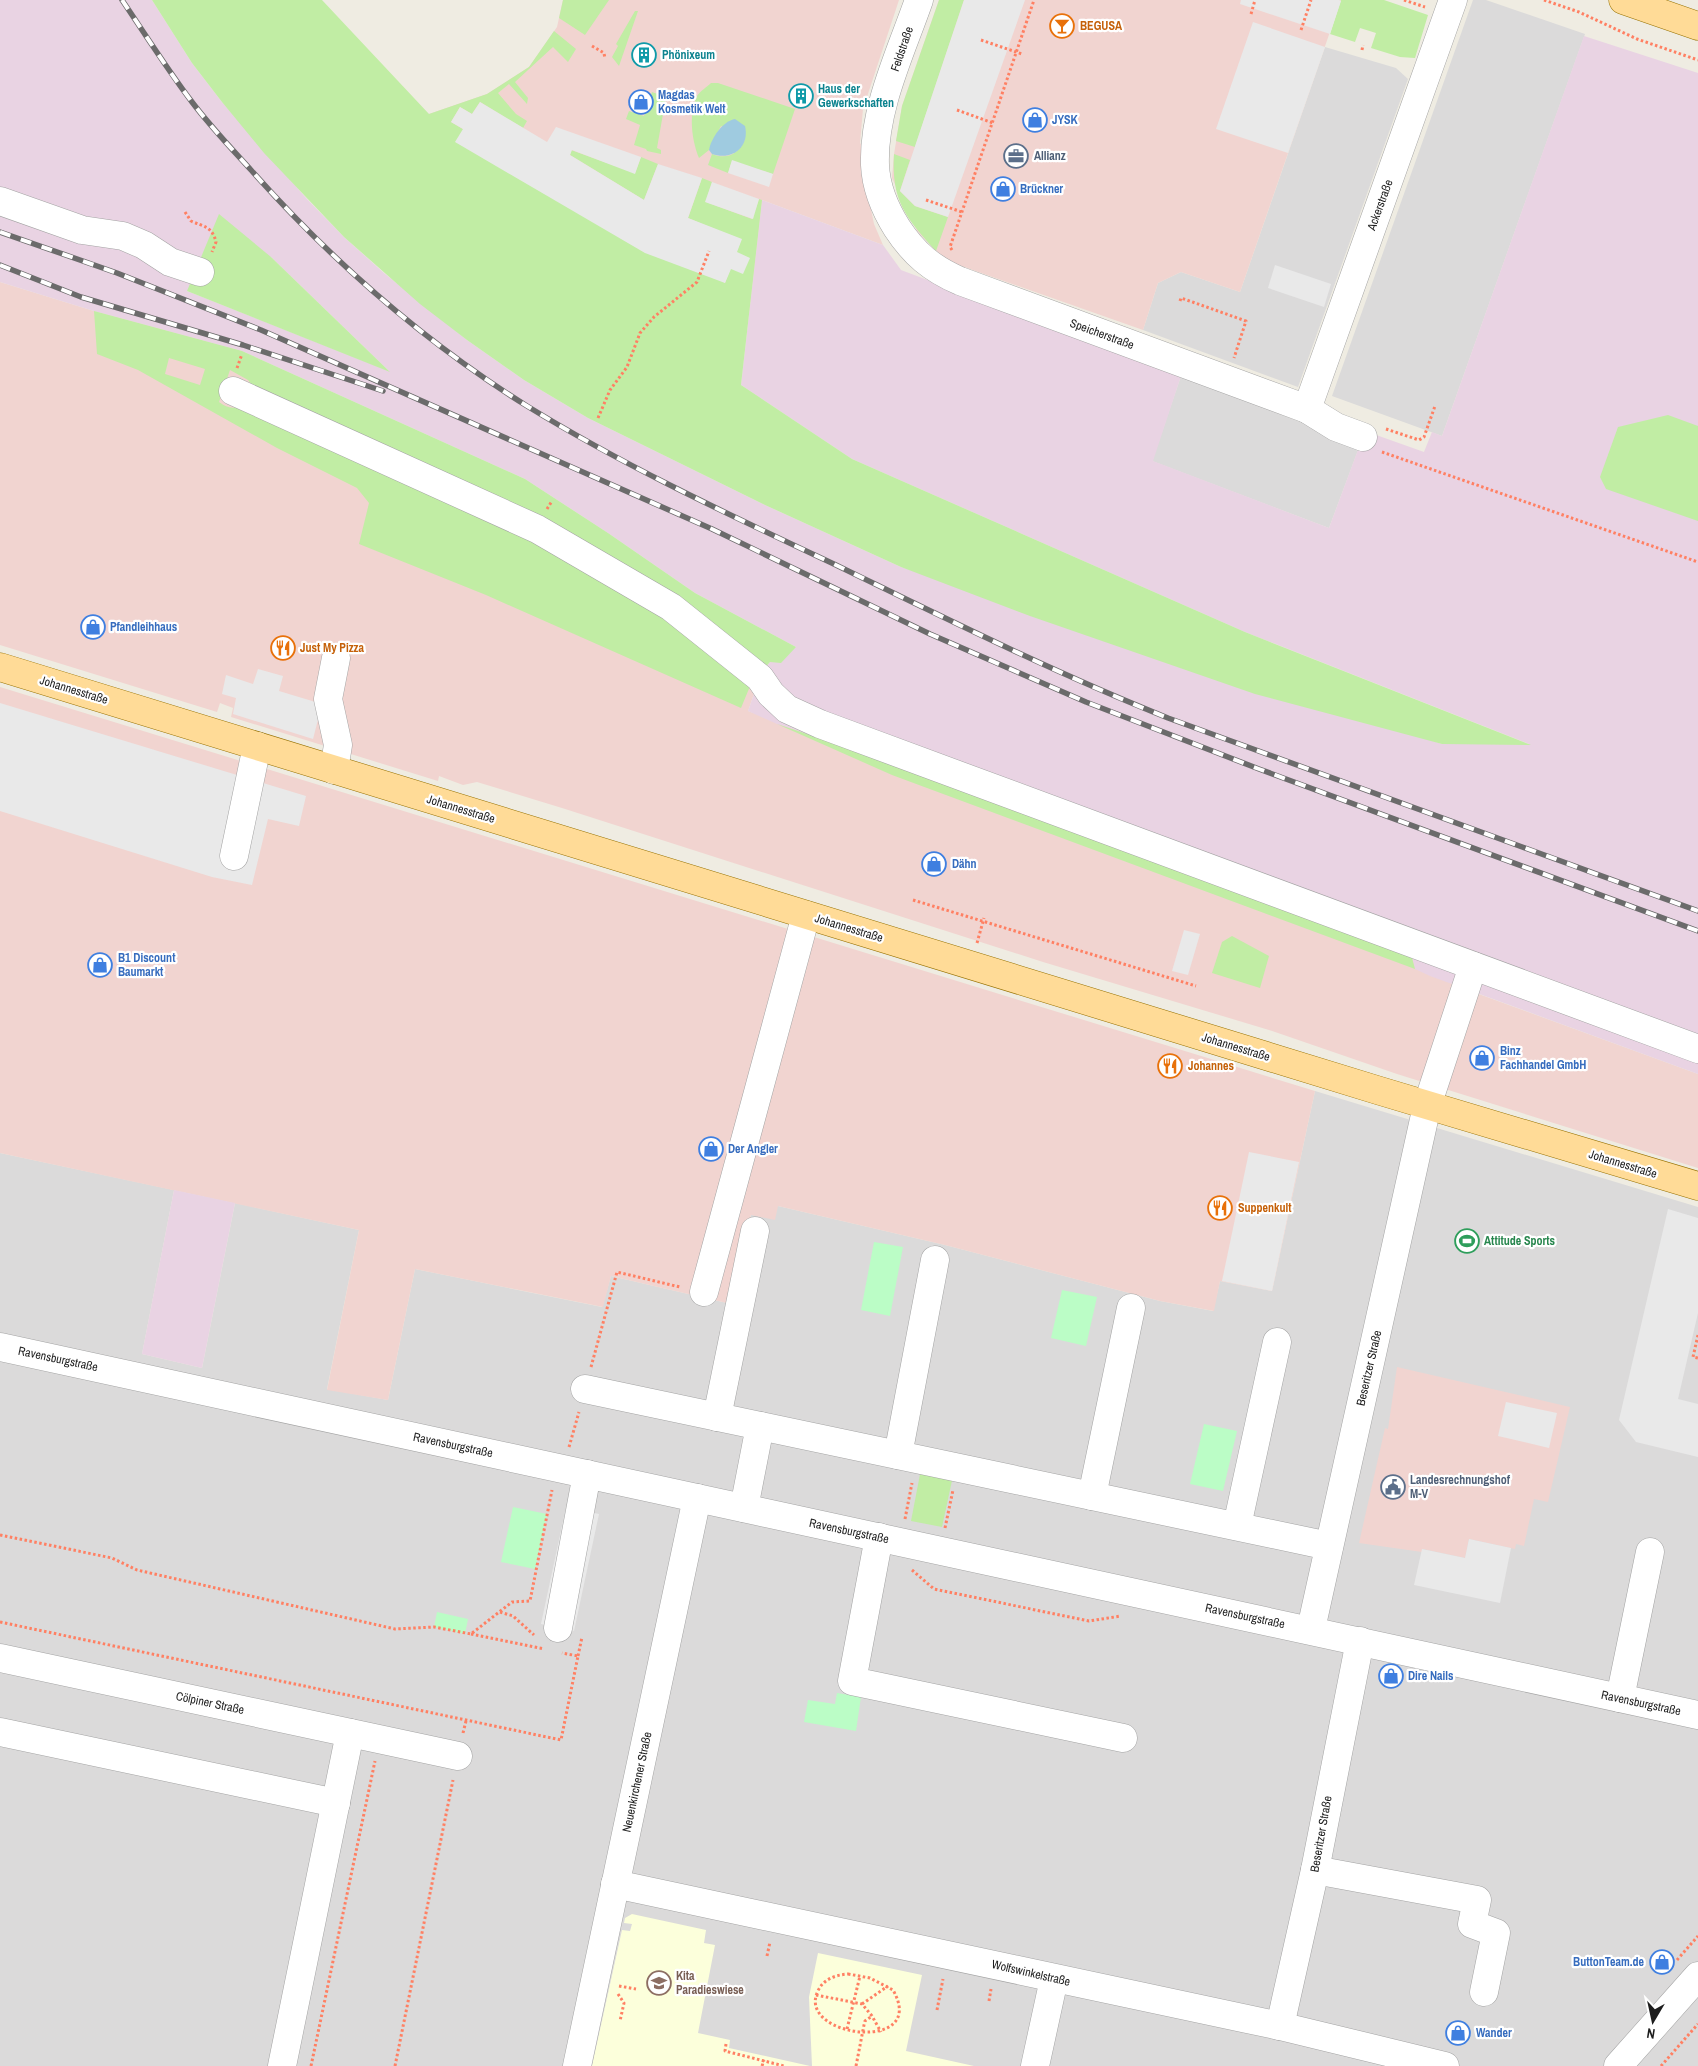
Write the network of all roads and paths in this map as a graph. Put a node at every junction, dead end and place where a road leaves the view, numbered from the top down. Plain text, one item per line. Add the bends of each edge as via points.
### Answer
1 (919, 0) edge
2 (1034, 0) edge
3 (1256, 0) edge
4 (1311, 0) edge
5 (1453, 0) edge
6 (1544, 0) edge
7 (1623, 0) edge
8 (1032, 6) junction
9 (1037, 8) dead end
10 (1251, 14) dead end
11 (1698, 26) edge
12 (1302, 30) dead end
13 (981, 40) dead end
14 (1363, 45) dead end
15 (592, 46) dead end
16 (1362, 50) dead end
17 (1017, 53) junction
18 (1022, 54) dead end
19 (605, 58) dead end
20 (1698, 60) edge
21 (957, 110) dead end
22 (993, 123) junction
23 (879, 188) joint
24 (926, 200) dead end
25 (0, 201) edge
26 (184, 212) dead end
27 (962, 212) junction
28 (709, 251) dead end
29 (953, 252) dead end
30 (200, 272) joint
31 (1180, 302) dead end
32 (1226, 380) junction
33 (233, 391) dead end
34 (1435, 406) dead end
35 (1307, 409) junction
36 (598, 418) dead end
37 (1374, 438) junction
38 (1698, 562) edge
39 (336, 658) dead end
40 (0, 667) edge
41 (257, 746) junction
42 (334, 770) junction
43 (234, 856) dead end
44 (913, 900) dead end
45 (806, 915) junction
46 (1473, 966) junction
47 (1196, 986) dead end
48 (1698, 1049) edge
49 (1427, 1106) junction
50 (1698, 1186) edge
51 (755, 1231) dead end
52 (935, 1260) dead end
53 (704, 1292) joint
54 (1131, 1308) dead end
55 (1698, 1335) edge
56 (1277, 1342) dead end
57 (0, 1347) edge
58 (1698, 1358) edge
59 (585, 1389) junction
60 (717, 1417) junction
61 (760, 1426) junction
62 (908, 1457) junction
63 (958, 1467) junction
64 (567, 1476) junction
65 (1092, 1496) junction
66 (697, 1498) junction
67 (744, 1508) junction
68 (1237, 1526) junction
69 (0, 1535) edge
70 (890, 1539) junction
71 (1329, 1546) junction
72 (941, 1550) junction
73 (1650, 1552) dead end
74 (0, 1622) edge
75 (1310, 1630) junction
76 (471, 1634) junction
77 (1360, 1641) junction
78 (557, 1644) junction
79 (0, 1658) edge
80 (1620, 1698) junction
81 (1698, 1716) edge
82 (466, 1721) junction
83 (0, 1732) edge
84 (350, 1733) junction
85 (1123, 1738) dead end
86 (379, 1739) junction
87 (458, 1756) junction
88 (336, 1803) junction
89 (1315, 1870) junction
90 (616, 1884) junction
91 (770, 1938) dead end
92 (767, 1956) dead end
93 (860, 1976) junction
94 (943, 1976) dead end
95 (1698, 1976) edge
96 (1054, 1979) junction
97 (616, 1986) dead end
98 (888, 1986) junction
99 (1000, 1988) dead end
100 (1484, 1992) dead end
101 (816, 1995) junction
102 (989, 2001) dead end
103 (853, 2003) junction
104 (862, 2004) junction
105 (937, 2010) dead end
106 (872, 2016) junction
107 (620, 2021) dead end
108 (1698, 2024) edge
109 (1280, 2026) junction
110 (847, 2029) junction
111 (862, 2032) junction
112 (881, 2032) junction
113 (726, 2044) dead end
114 (764, 2060) junction
115 (282, 2066) edge
116 (311, 2066) edge
117 (395, 2066) edge
118 (577, 2066) edge
119 (762, 2066) edge
120 (784, 2066) edge
121 (856, 2066) edge
122 (1035, 2066) edge
123 (1445, 2066) edge
124 (1618, 2066) edge
125 (1660, 2066) edge

1 - 23 street, Feldstraße via 882,105 875,165
2 - 8 path
3 - 10 path
4 - 12 path
5 - 35 street, Ackerstraße
6 - 20 path via 1637,39
7 - 11 main road
8 - 9 path
8 - 17 path
13 - 17 path
14 - 16 path
15 - 19 path via 604,53
17 - 18 path
17 - 22 path
21 - 22 path
22 - 27 path
23 - 32 street, Speicherstraße via 890,216 906,242 919,257 944,274
24 - 27 path
25 - 30 street via 82,230 123,236 170,262
26 - 30 path via 190,221 210,228 216,242
27 - 29 path via 950,248
28 - 36 path via 697,282 654,317 640,333 628,367 610,390
31 - 32 path via 1181,298 1246,321
32 - 35 street, Speicherstraße
33 - 46 street via 537,529 671,607 760,678 787,709
34 - 37 path via 1424,438
35 - 37 street, Speicherstraße via 1336,427
37 - 38 path
39 - 42 street via 328,699 338,745
40 - 41 main road, Johannesstraße
41 - 42 main road, Johannesstraße
41 - 43 street
42 - 45 main road, Johannesstraße
44 - 47 path
45 - 49 main road, Johannesstraße
45 - 53 street
46 - 48 street
46 - 49 street, Beseritzer Straße
49 - 50 main road, Johannesstraße
49 - 71 street, Beseritzer Straße
51 - 60 street
52 - 62 street
53 - 59 path via 617,1272
54 - 65 street
55 - 58 path via 1693,1357
56 - 68 street
57 - 64 street, Ravensburgstraße
59 - 60 street
59 - 64 path
60 - 61 street
61 - 62 street
61 - 67 street
62 - 63 street
62 - 70 path
63 - 65 street
63 - 72 path
64 - 66 street, Ravensburgstraße
64 - 76 path via 530,1601 512,1602
64 - 78 street
65 - 68 street
66 - 67 street, Ravensburgstraße
66 - 90 street, Neuenkirchener Straße
67 - 70 street, Ravensburgstraße
68 - 71 street
69 - 76 path via 112,1558 137,1570 395,1629 434,1627
70 - 72 street, Ravensburgstraße
70 - 85 street via 852,1681
71 - 75 street, Beseritzer Straße
72 - 75 street, Ravensburgstraße
73 - 80 street
74 - 82 path
75 - 77 street, Ravensburgstraße
76 - 78 path
77 - 80 street, Ravensburgstraße
77 - 89 street, Beseritzer Straße
78 - 82 path via 578,1656 561,1740
79 - 84 street, Cölpiner Straße
80 - 81 street, Ravensburgstraße
82 - 87 path
83 - 88 street
84 - 86 street, Cölpiner Straße
84 - 88 street
86 - 87 street, Cölpiner Straße
86 - 116 path
87 - 117 path
88 - 115 street
89 - 100 street via 1477,1900 1472,1924 1496,1933
89 - 109 street, Beseritzer Straße
90 - 96 street, Wolfswinkelstraße
90 - 118 street, Neuenkirchener Straße
91 - 92 path
93 - 98 path
93 - 101 path via 836,1975 820,1987
93 - 103 path
94 - 105 path
95 - 124 street
96 - 109 street, Wolfswinkelstraße
96 - 122 street
97 - 107 path via 624,2003
98 - 104 path
98 - 112 path via 897,1997 898,2013 894,2022
99 - 102 path via 991,1986
101 - 103 path
101 - 110 path via 817,2010 822,2018
103 - 104 path
103 - 110 path
104 - 106 path
106 - 111 path via 865,2021
106 - 112 path
108 - 125 path
109 - 123 street, Wolfswinkelstraße
110 - 111 path
111 - 112 path
111 - 121 path
113 - 114 path via 725,2051
114 - 119 path
114 - 120 path

